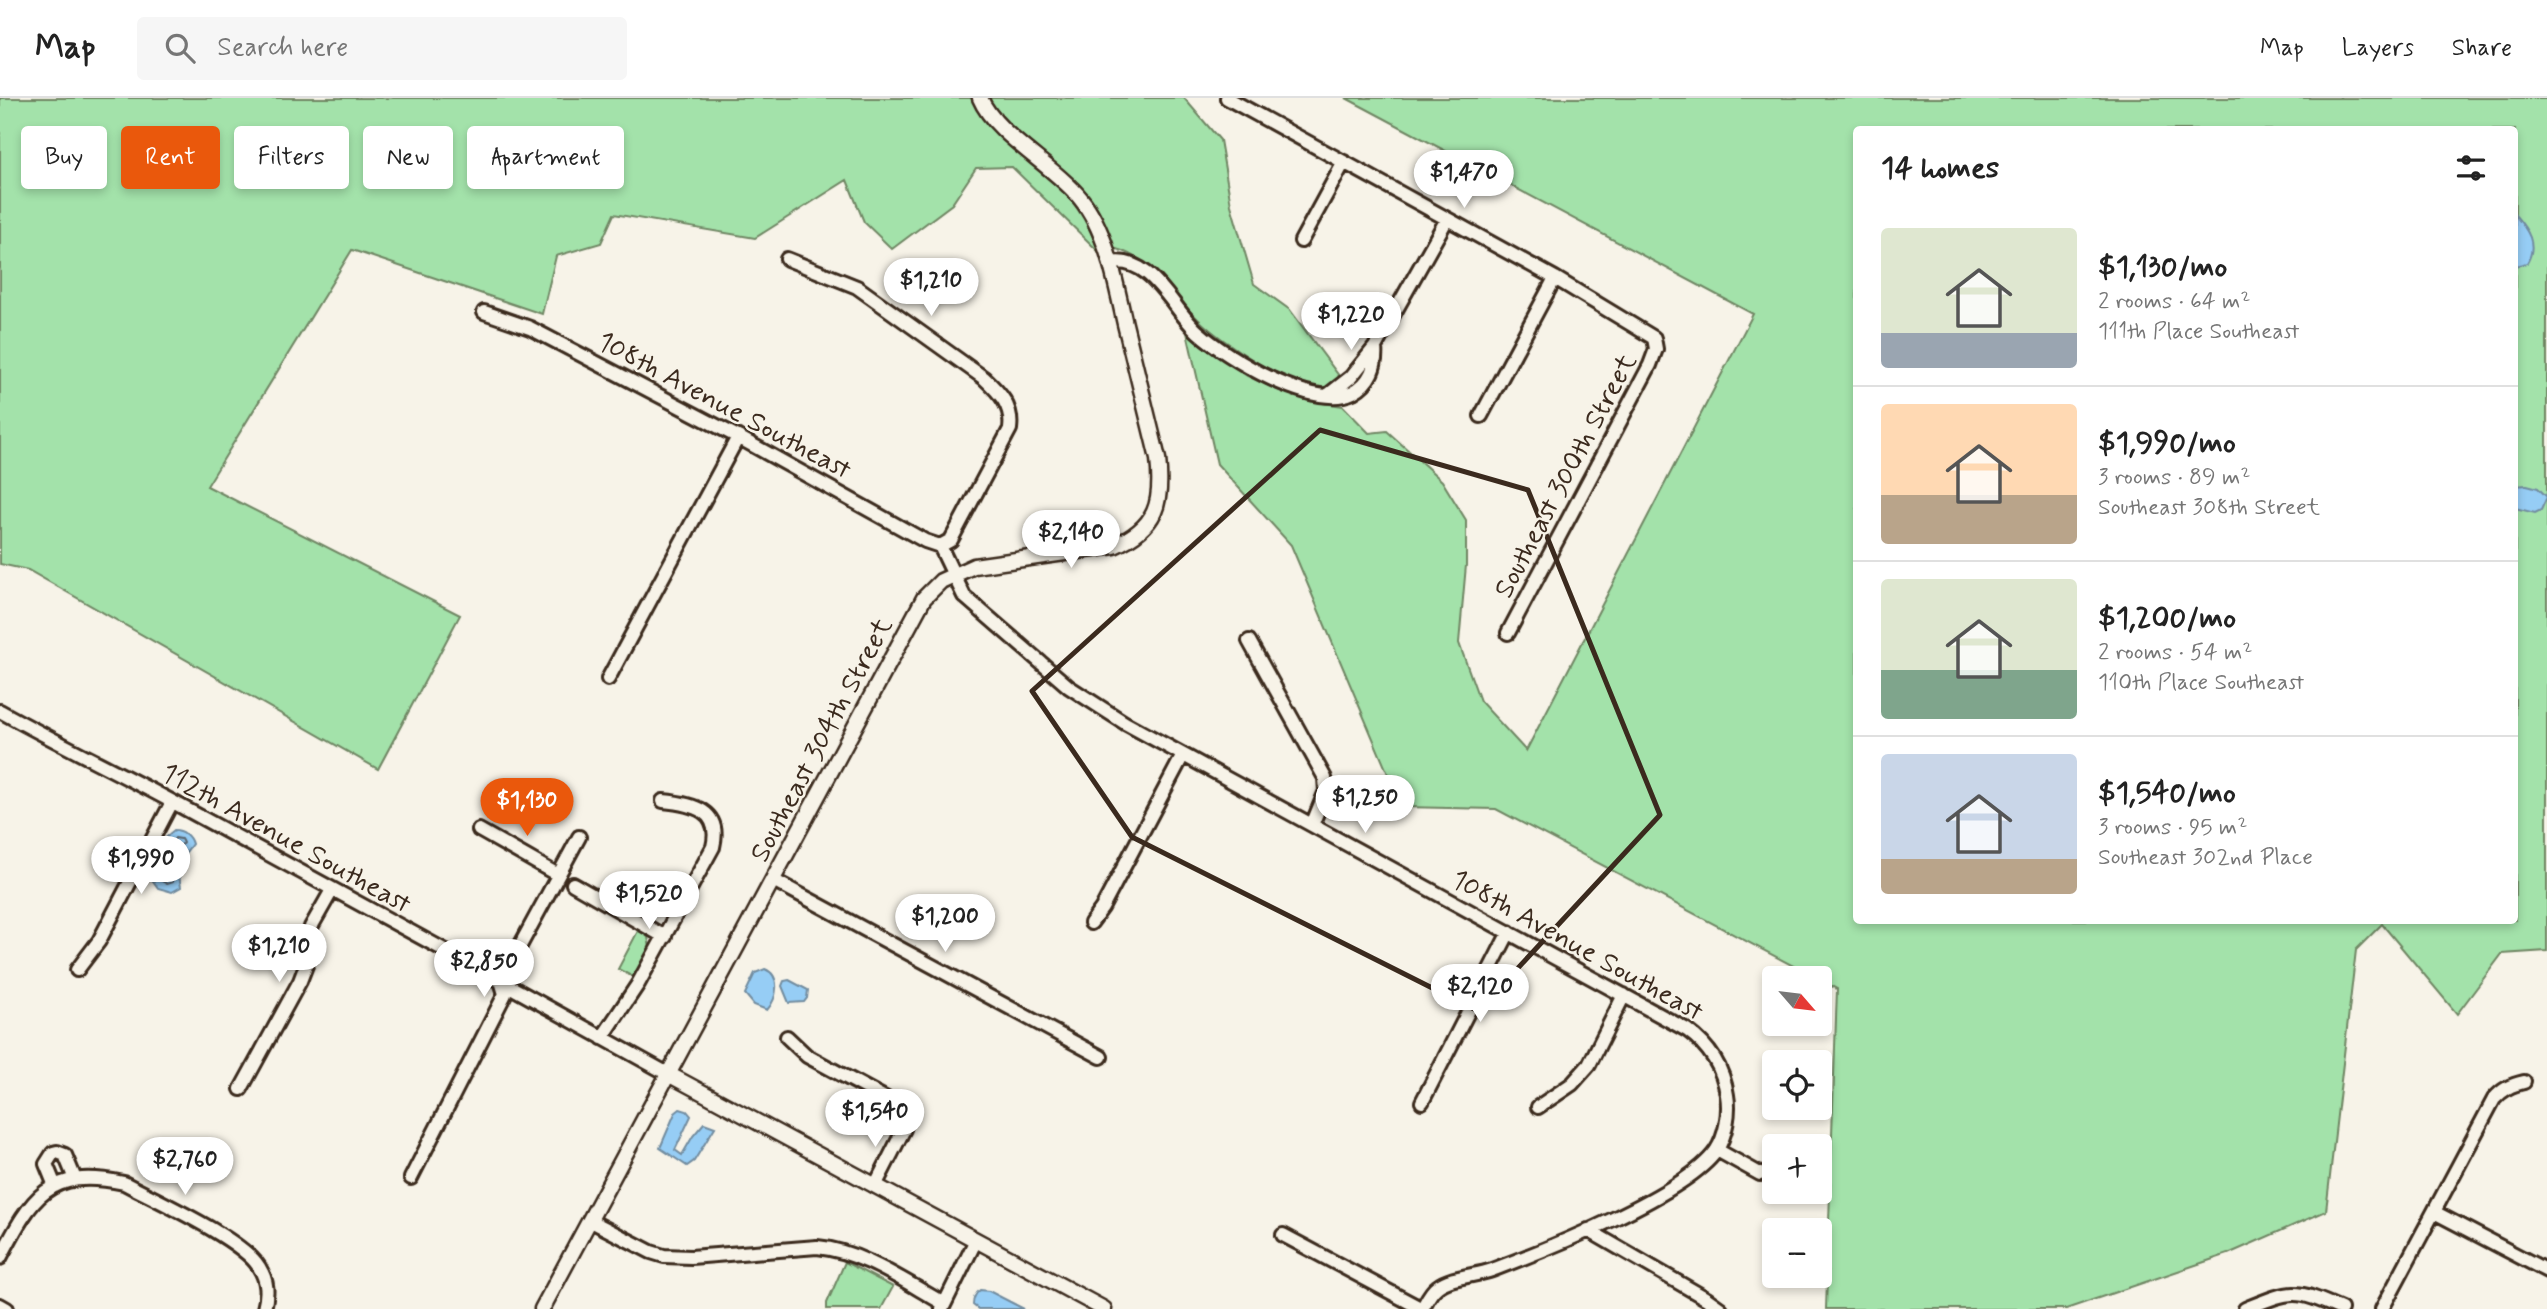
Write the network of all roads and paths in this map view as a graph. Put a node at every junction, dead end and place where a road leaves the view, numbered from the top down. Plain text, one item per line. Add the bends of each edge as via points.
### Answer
1 (980, 98) edge
2 (1227, 98) edge
3 (1343, 162) junction
4 (1447, 219) junction
5 (1301, 241) dead end
6 (787, 259) dead end
7 (1110, 263) junction
8 (1555, 278) junction
9 (484, 312) dead end
10 (1375, 347) junction
11 (1328, 396) junction
12 (1481, 416) dead end
13 (738, 437) junction
14 (940, 546) junction
15 (953, 575) junction
16 (1508, 633) dead end
17 (1249, 641) dead end
18 (608, 680) dead end
19 (1, 713) edge
20 (1183, 755) junction
21 (663, 801) dead end
22 (173, 802) junction
23 (1312, 825) junction
24 (478, 830) dead end
25 (579, 837) dead end
26 (558, 875) junction
27 (773, 880) junction
28 (573, 884) dead end
29 (332, 890) junction
30 (1091, 923) dead end
31 (1509, 932) junction
32 (664, 937) junction
33 (77, 970) dead end
34 (501, 981) junction
35 (1624, 995) junction
36 (787, 1037) dead end
37 (602, 1038) junction
38 (1101, 1057) dead end
39 (670, 1075) junction
40 (2524, 1082) dead end
41 (241, 1089) dead end
42 (1422, 1102) dead end
43 (1538, 1107) dead end
44 (1717, 1150) junction
45 (1760, 1174) dead end
46 (411, 1178) dead end
47 (65, 1181) junction
48 (875, 1186) junction
49 (2434, 1212) junction
50 (591, 1221) junction
51 (1588, 1230) junction
52 (1283, 1235) dead end
53 (976, 1240) junction
54 (0, 1258) edge
55 (2547, 1271) edge
56 (0, 1305) edge
57 (943, 1306) edge
58 (7, 1309) edge
59 (264, 1309) edge
60 (542, 1309) edge
61 (1104, 1309) edge
62 (1422, 1309) edge
63 (1721, 1309) edge
64 (2245, 1309) edge
65 (2341, 1309) edge
66 (2382, 1309) edge

1 - 7 street via 993,118 1082,200
2 - 3 street
3 - 4 street
3 - 5 street
4 - 8 street
4 - 10 street
6 - 14 street via 857,287 971,368 1010,409 1010,429 951,540
7 - 11 street via 1122,261 1149,275 1199,333 1232,357 1298,389
7 - 15 street via 1158,459 1161,485 1153,514 1134,537 1114,546 974,566
8 - 12 street
8 - 16 street, Southeast 300th Street via 1654,338 1656,349
9 - 13 street, 108th Avenue Southeast via 530,328
10 - 11 street
10 - 11 street via 1373,370 1359,389
13 - 14 street, 108th Avenue Southeast
13 - 18 street
14 - 15 street
15 - 20 street, 108th Avenue Southeast via 964,596 1069,687
15 - 27 street, Southeast 304th Street via 931,589 918,608
17 - 23 street via 1325,778 1326,791
19 - 22 street, 112th Avenue Southeast
20 - 23 street, 108th Avenue Southeast
20 - 30 street
21 - 32 street via 700,810 713,821 715,830 713,847
22 - 29 street, 112th Avenue Southeast
22 - 33 street via 99,941
23 - 31 street, 108th Avenue Southeast
24 - 26 street
25 - 26 street
26 - 34 street
27 - 38 street
27 - 39 street, Southeast 304th Street
28 - 32 street
29 - 34 street, 112th Avenue Southeast
29 - 41 street via 311,927 308,960 300,981
31 - 35 street, 108th Avenue Southeast
31 - 42 street
32 - 37 street
34 - 37 street, 112th Avenue Southeast
34 - 46 street via 505,994
35 - 43 street via 1589,1065
35 - 44 street, 108th Avenue Southeast via 1702,1041 1711,1051 1730,1107
36 - 48 street via 807,1056 894,1103 904,1118 904,1129
37 - 39 street, 112th Avenue Southeast
39 - 48 street, 112th Avenue Southeast
39 - 50 street, Southeast 304th Street
40 - 49 street via 2501,1091 2494,1099
44 - 45 street
44 - 51 street via 1678,1184
47 - 47 street via 46,1164 53,1153 65,1155
47 - 54 street via 38,1198
47 - 59 street via 124,1183 235,1243 260,1267 267,1283
48 - 53 street, 112th Avenue Southeast
49 - 55 street
49 - 66 street
50 - 57 street via 664,1256 834,1248
50 - 60 street, Southeast 304th Street
51 - 62 street via 1490,1271 1440,1285
51 - 63 street
52 - 62 street
53 - 57 street
53 - 61 street, 112th Avenue Southeast
56 - 58 street
64 - 65 street via 2284,1293 2300,1293

